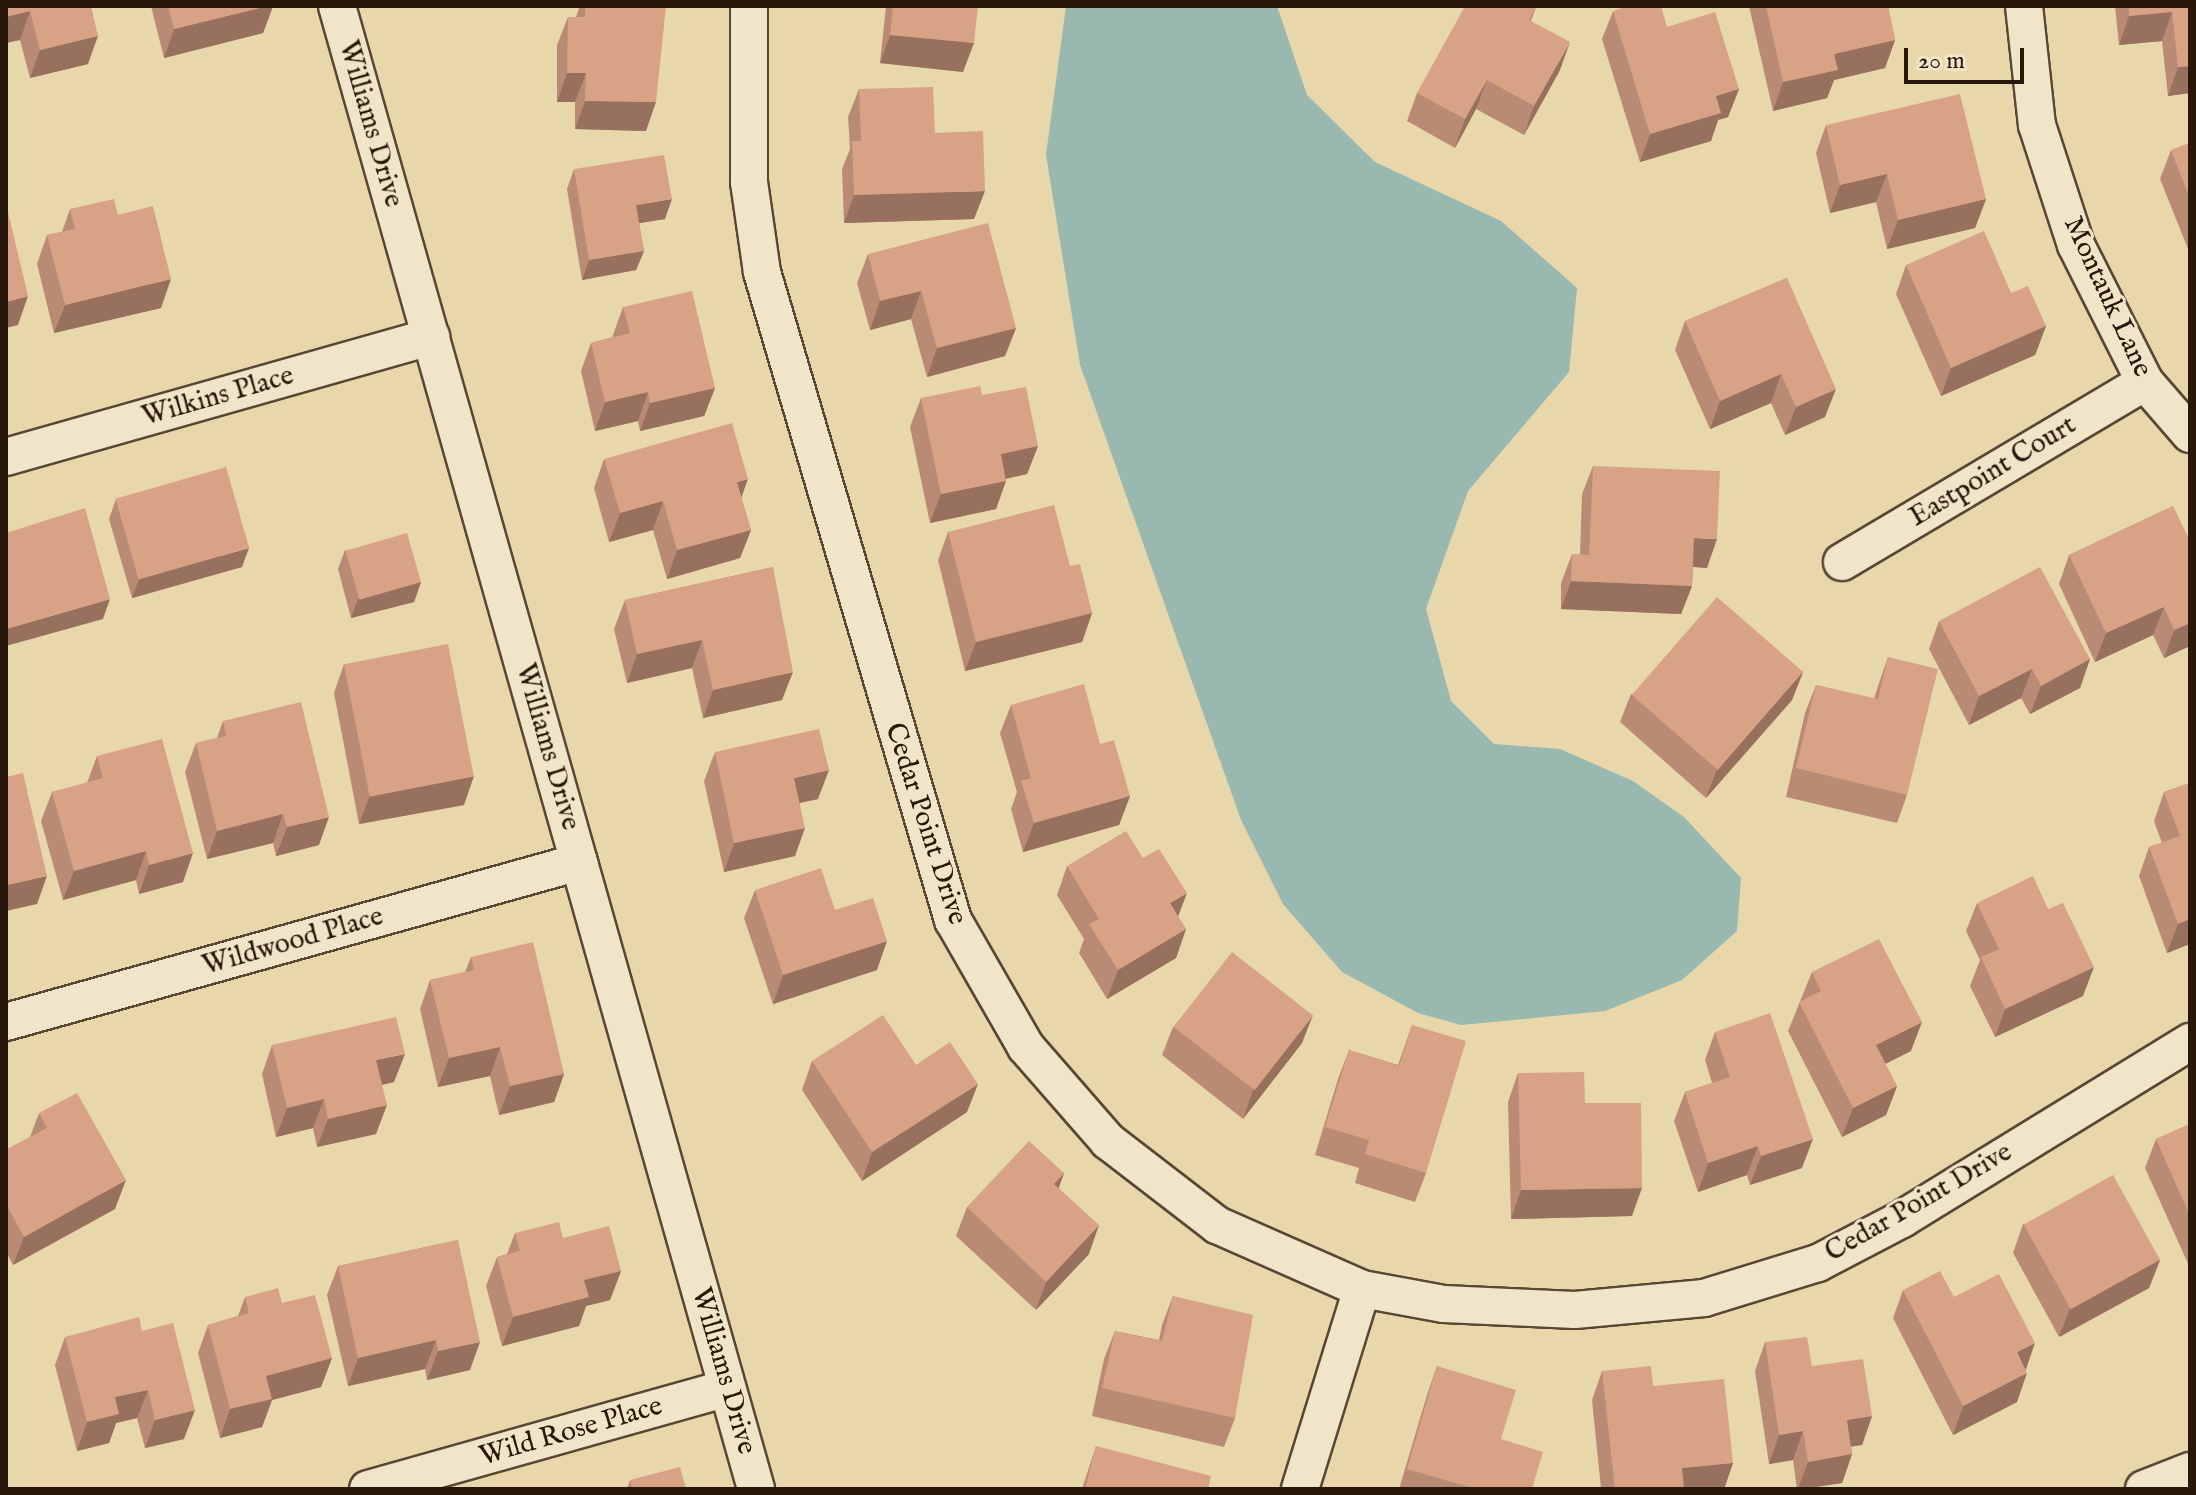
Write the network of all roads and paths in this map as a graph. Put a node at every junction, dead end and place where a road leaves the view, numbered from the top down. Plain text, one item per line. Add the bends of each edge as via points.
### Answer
1 (337, 6) edge
2 (749, 6) edge
3 (2024, 6) edge
4 (431, 337) junction
5 (2145, 382) junction
6 (2190, 434) edge
7 (6, 457) edge
8 (1842, 562) dead end
9 (579, 862) junction
10 (6, 1022) edge
11 (2190, 1042) edge
12 (1362, 1289) junction
13 (727, 1388) junction
14 (2190, 1471) edge
15 (368, 1489) edge
16 (756, 1489) edge
17 (1300, 1489) edge
18 (2144, 1489) edge

1 - 4 street, Williams Drive
2 - 12 street, Cedar Point Drive via 749,182 762,272 953,920 1026,1047 1108,1141 1217,1225
3 - 5 street, Montauk Lane via 2037,125 2076,245
4 - 7 street, Wilkins Place
4 - 9 street, Williams Drive
5 - 6 street, Montauk Lane
5 - 8 street, Eastpoint Court
9 - 10 street, Wildwood Place
9 - 13 street, Williams Drive
11 - 12 street, Cedar Point Drive via 1902,1219 1818,1263 1704,1298 1575,1310 1444,1304
12 - 17 street
13 - 15 street, Wild Rose Place
13 - 16 street, Williams Drive
14 - 18 street

